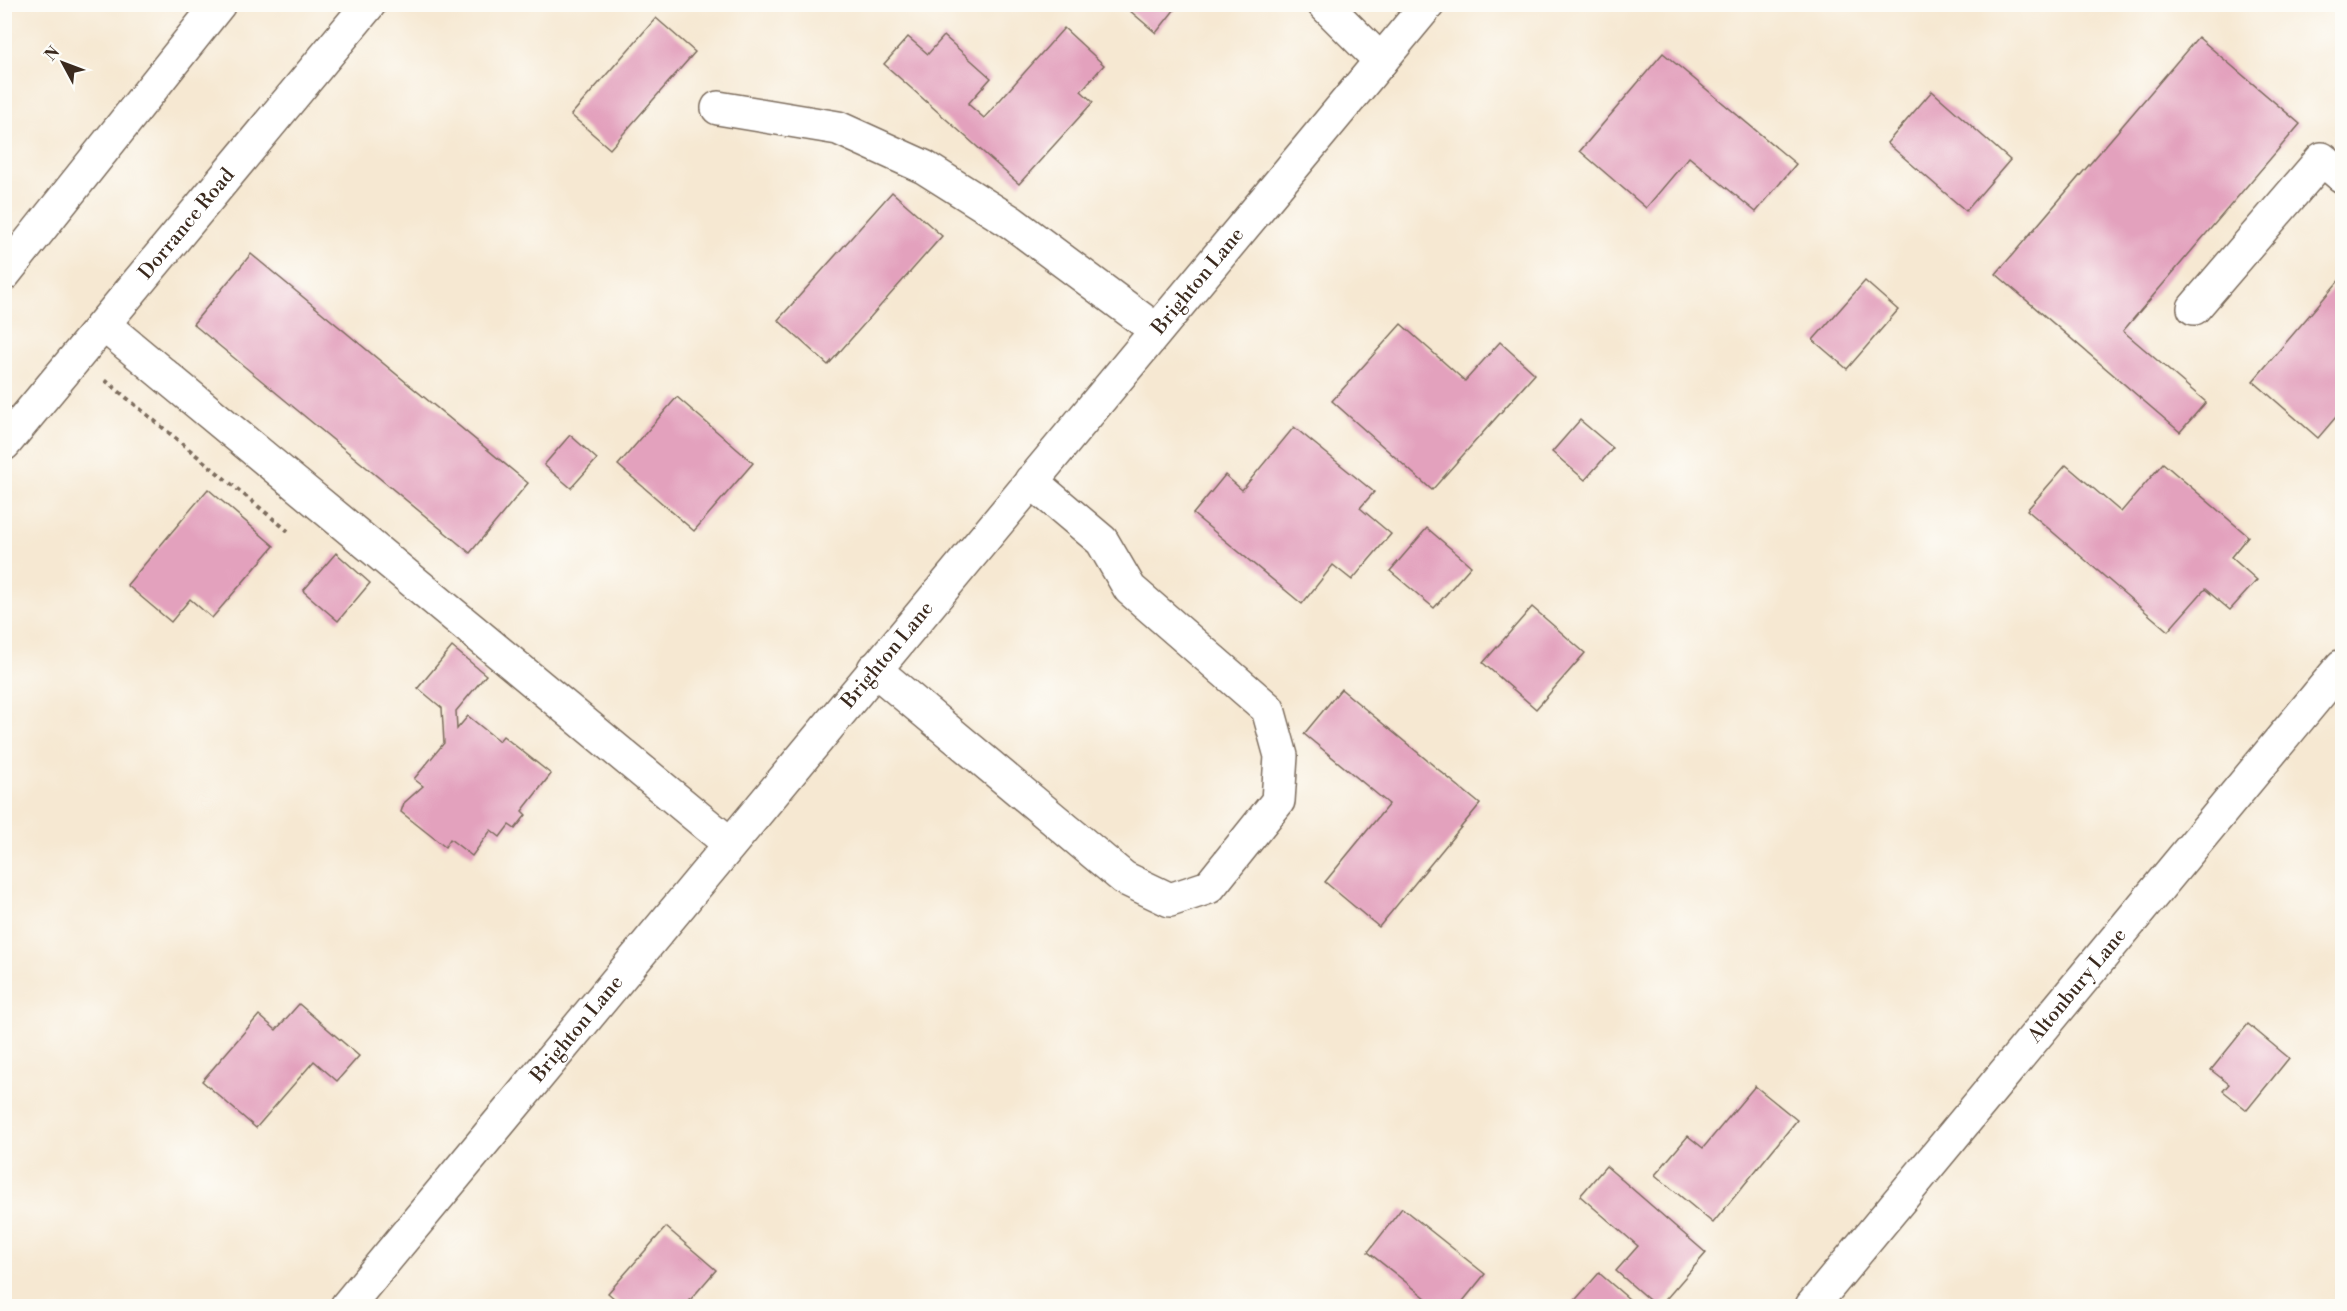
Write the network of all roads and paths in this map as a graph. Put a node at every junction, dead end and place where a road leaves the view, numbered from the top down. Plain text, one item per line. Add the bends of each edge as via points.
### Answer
1 (219, 4) edge
2 (369, 4) edge
3 (1324, 4) edge
4 (1428, 4) edge
5 (1381, 61) junction
6 (718, 108) dead end
7 (2343, 176) edge
8 (4, 274) edge
9 (2194, 309) dead end
10 (104, 325) junction
11 (1156, 330) junction
12 (77, 357) junction
13 (4, 444) edge
14 (1031, 481) junction
15 (288, 531) dead end
16 (2343, 666) edge
17 (874, 669) junction
18 (730, 844) junction
19 (347, 1306) edge
20 (1812, 1306) edge

1 - 8 street
2 - 10 street, Dorrance Road
3 - 5 street
4 - 5 street, Brighton Lane
5 - 11 street, Brighton Lane
6 - 11 street via 838,128 924,167 1011,222
7 - 9 street via 2322,159
10 - 12 street, Dorrance Road
10 - 18 street
11 - 14 street, Brighton Lane
12 - 13 street, Dorrance Road
12 - 15 path
14 - 17 street, Brighton Lane
14 - 17 street via 1102,541 1130,589 1268,709 1281,756 1278,801 1209,887 1170,900 1124,878
16 - 20 street, Altonbury Lane
17 - 18 street, Brighton Lane
18 - 19 street, Brighton Lane

